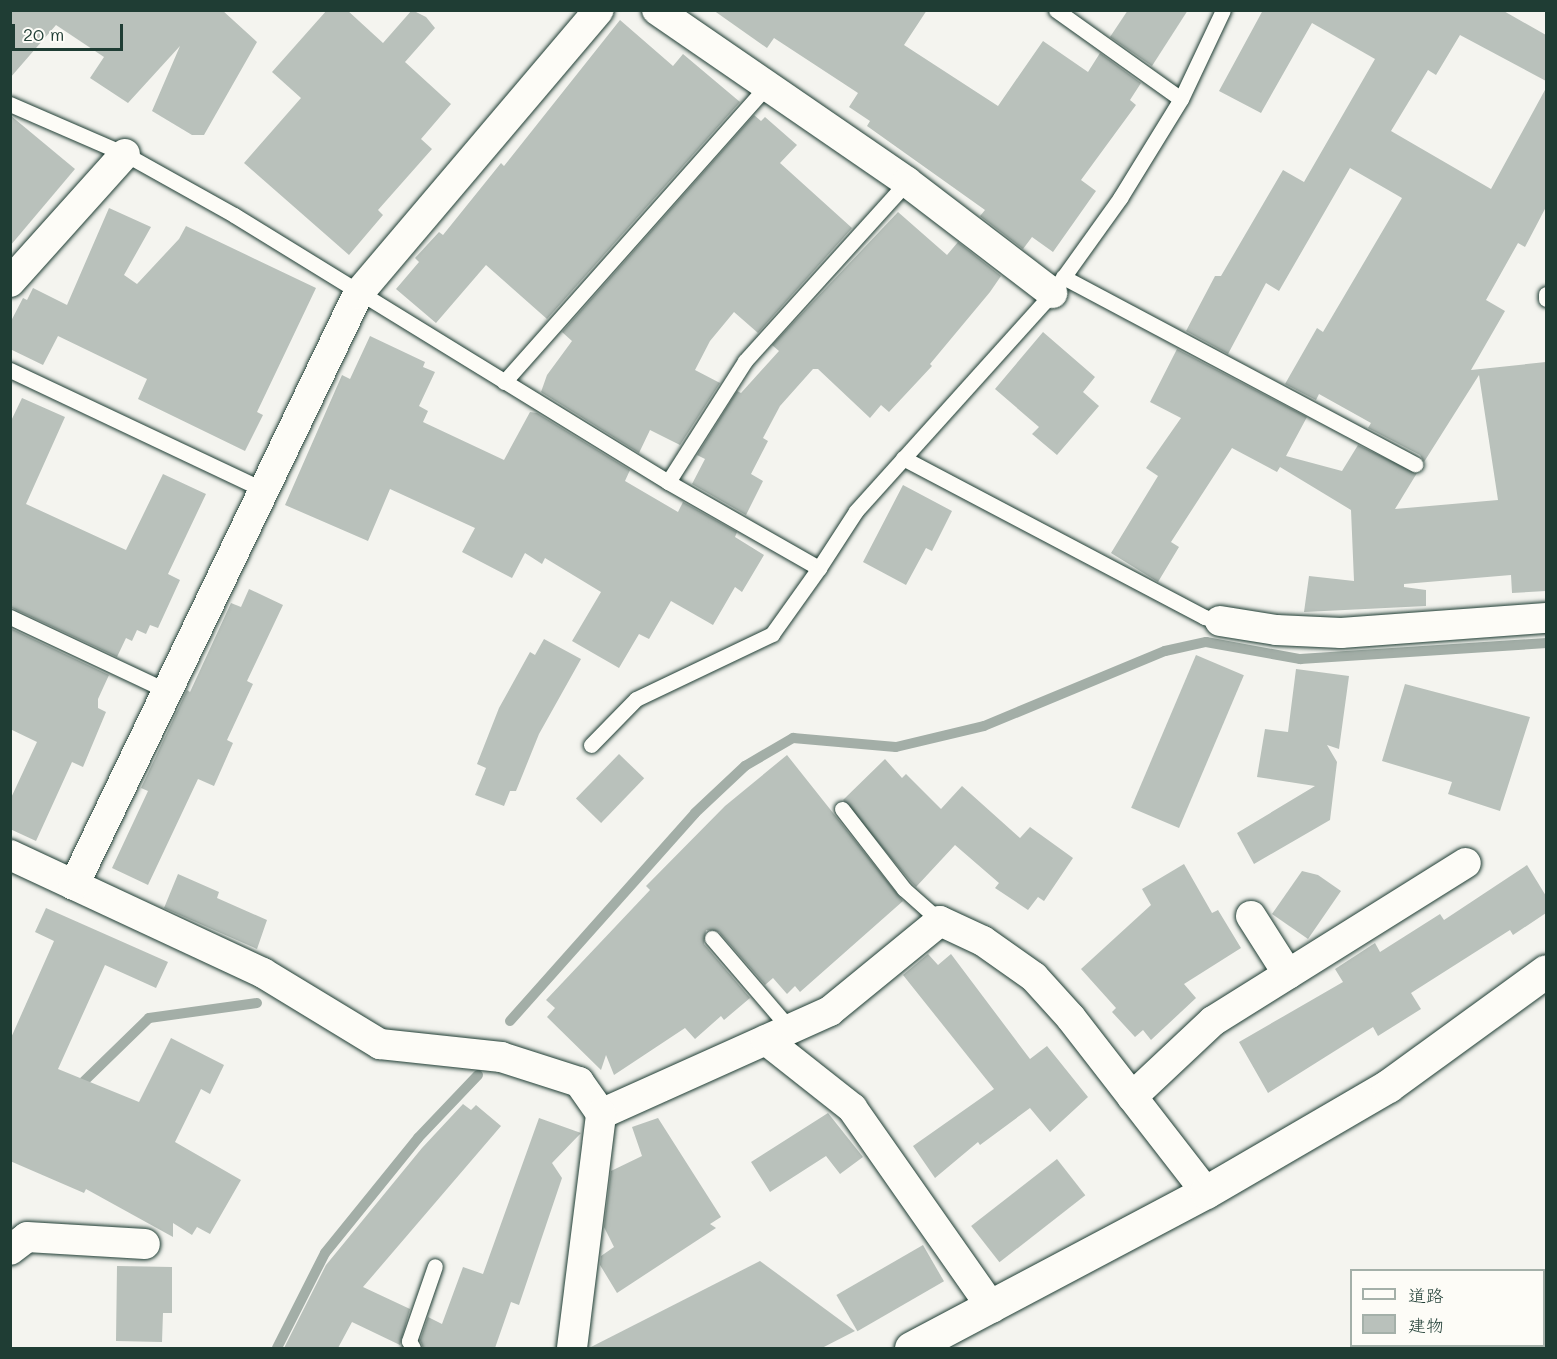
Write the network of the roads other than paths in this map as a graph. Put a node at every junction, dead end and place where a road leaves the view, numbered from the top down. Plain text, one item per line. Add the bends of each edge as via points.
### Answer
1 (599, 10) edge
2 (657, 10) edge
3 (1056, 10) edge
4 (1223, 10) edge
5 (767, 86) junction
6 (1181, 99) junction
7 (10, 104) edge
8 (124, 154) junction
9 (907, 182) junction
10 (10, 282) edge
11 (1058, 285) junction
12 (358, 294) junction
13 (10, 370) edge
14 (504, 382) junction
15 (903, 458) junction
16 (1415, 464) dead end
17 (668, 482) junction
18 (266, 491) junction
19 (819, 568) junction
20 (10, 617) edge
21 (1546, 618) edge
22 (1220, 621) joint
23 (167, 691) junction
24 (591, 746) dead end
25 (842, 809) dead end
26 (10, 855) edge
27 (1466, 863) dead end
28 (74, 885) junction
29 (1251, 916) dead end
30 (940, 921) junction
31 (712, 938) dead end
32 (1546, 971) edge
33 (1288, 974) junction
34 (778, 1034) junction
35 (1132, 1097) junction
36 (601, 1114) junction
37 (1206, 1192) junction
38 (145, 1244) dead end
39 (10, 1250) edge
40 (435, 1266) dead end
41 (992, 1308) junction
42 (413, 1348) edge
43 (572, 1348) edge
44 (911, 1348) edge

1 - 12 street
2 - 5 street
3 - 6 lane
4 - 6 lane
5 - 9 street
5 - 14 lane
6 - 11 lane via 1120,198
7 - 8 lane
8 - 10 street
8 - 12 lane via 234,215
9 - 11 street
9 - 17 lane via 745,361
11 - 15 lane
11 - 16 lane
12 - 14 lane
12 - 18 street
13 - 18 lane
14 - 17 lane
15 - 19 lane via 856,511
15 - 22 lane via 1204,617
17 - 19 lane
18 - 23 street
19 - 24 lane via 772,634 636,699
20 - 23 lane
21 - 22 street via 1341,633 1276,630
23 - 28 street
25 - 30 lane via 904,889
26 - 28 street
27 - 33 street
28 - 36 street via 263,974 380,1044 513,1061 579,1082
29 - 33 street
30 - 34 street via 830,1011
30 - 35 street via 983,941 1034,977
31 - 34 lane
32 - 37 street via 1388,1086
33 - 35 street via 1213,1021
34 - 36 street
34 - 41 street via 852,1108
35 - 37 street
36 - 43 street
37 - 41 street
38 - 39 street via 27,1237
40 - 42 lane via 409,1341
41 - 44 street

